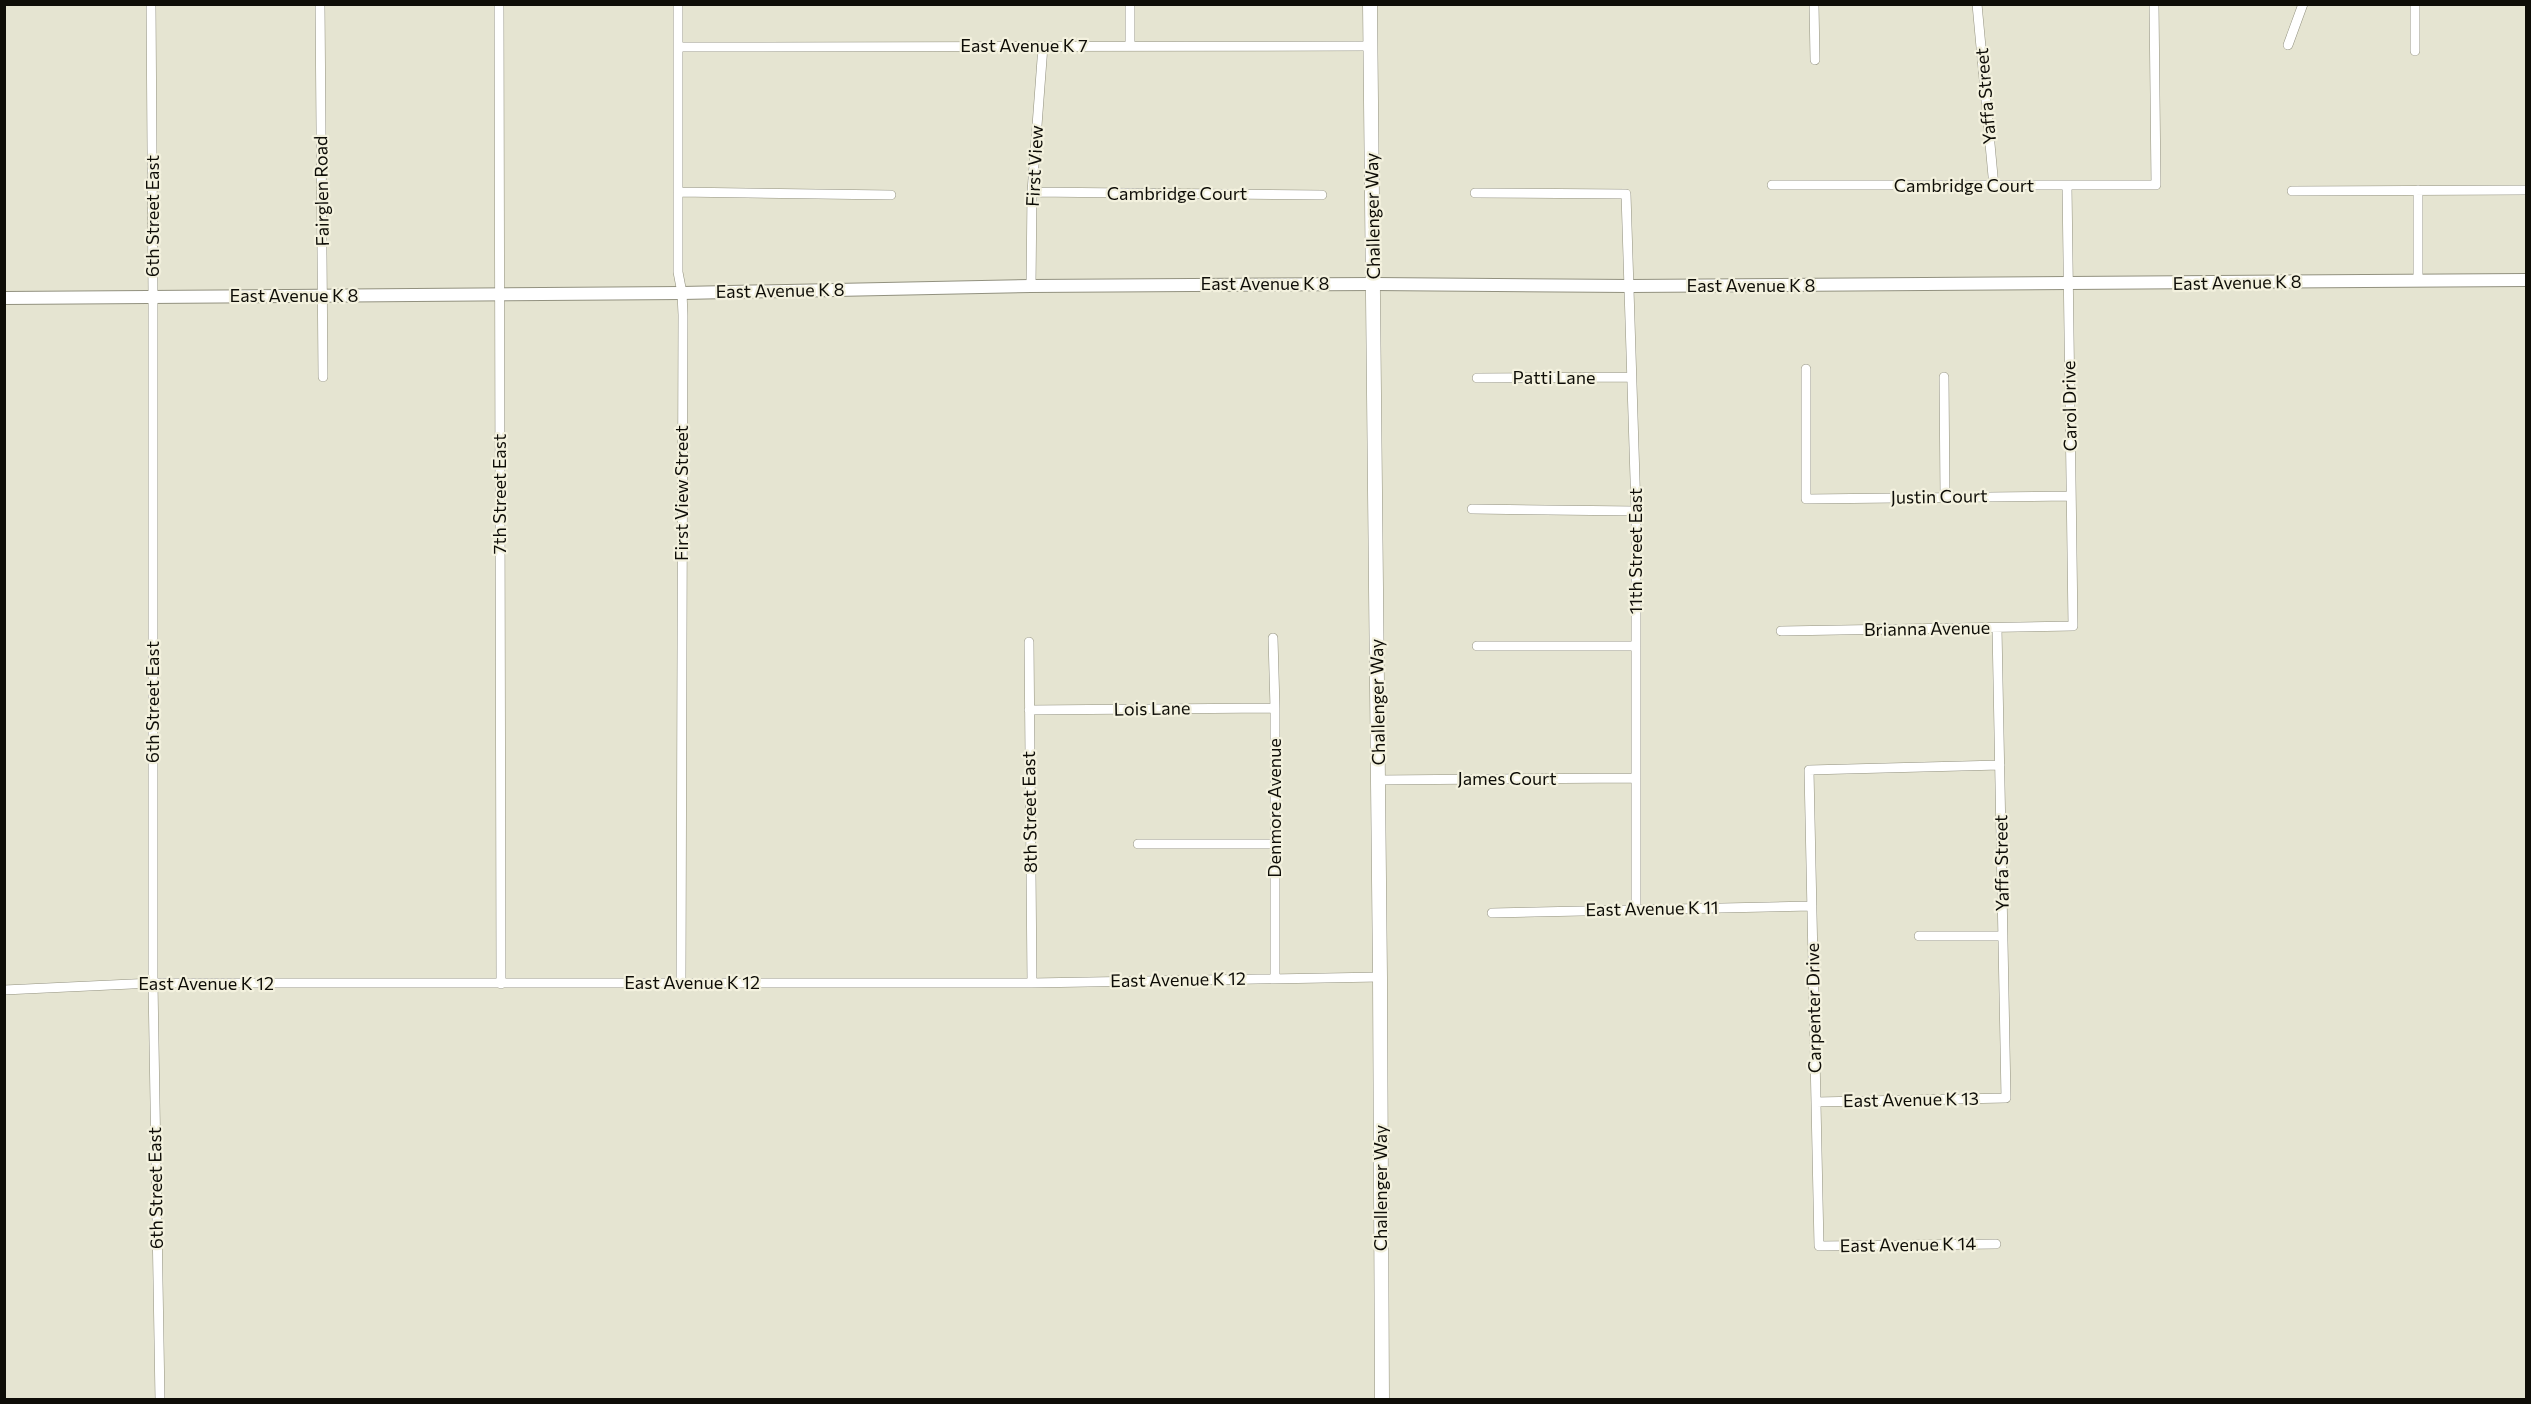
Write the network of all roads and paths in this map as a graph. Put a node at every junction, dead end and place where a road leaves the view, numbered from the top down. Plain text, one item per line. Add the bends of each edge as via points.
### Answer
1 (151, 4) edge
2 (320, 4) edge
3 (499, 4) edge
4 (678, 4) edge
5 (1130, 4) edge
6 (1370, 4) edge
7 (1814, 4) edge
8 (1977, 4) edge
9 (2154, 4) edge
10 (2303, 4) edge
11 (2415, 4) edge
12 (2288, 45) dead end
13 (1043, 46) junction
14 (1130, 46) junction
15 (1370, 46) junction
16 (678, 47) junction
17 (2415, 51) dead end
18 (1815, 60) dead end
19 (1772, 185) dead end
20 (2067, 186) junction
21 (1994, 187) junction
22 (2418, 190) junction
23 (2526, 190) edge
24 (2292, 191) dead end
25 (678, 192) junction
26 (1032, 192) junction
27 (1475, 193) dead end
28 (891, 195) dead end
29 (1322, 195) dead end
30 (2526, 280) edge
31 (2418, 281) junction
32 (1374, 284) junction
33 (2068, 284) junction
34 (1031, 286) junction
35 (1630, 286) junction
36 (682, 293) junction
37 (323, 296) junction
38 (499, 296) junction
39 (153, 297) junction
40 (4, 298) edge
41 (1806, 369) dead end
42 (323, 377) dead end
43 (1631, 377) junction
44 (1944, 377) dead end
45 (1477, 378) dead end
46 (2072, 496) junction
47 (1946, 497) junction
48 (1472, 509) dead end
49 (1636, 510) junction
50 (2073, 626) joint
51 (1998, 627) junction
52 (1781, 631) dead end
53 (1273, 638) dead end
54 (1029, 642) dead end
55 (1477, 646) dead end
56 (1636, 646) junction
57 (1275, 708) junction
58 (1029, 710) junction
59 (2000, 765) junction
60 (1636, 778) junction
61 (1378, 780) junction
62 (1138, 844) dead end
63 (1275, 844) junction
64 (1812, 906) junction
65 (1636, 910) junction
66 (1491, 913) dead end
67 (1918, 936) dead end
68 (2003, 936) junction
69 (1380, 977) junction
70 (1275, 978) junction
71 (681, 982) junction
72 (153, 983) junction
73 (1032, 983) junction
74 (501, 984) junction
75 (4, 990) edge
76 (2006, 1098) joint
77 (1816, 1102) junction
78 (1996, 1244) dead end
79 (1819, 1246) joint
80 (160, 1400) edge
81 (1382, 1400) edge

1 - 39 street, 6th Street East
2 - 37 street, Fairglen Road
3 - 38 street, 7th Street East
4 - 16 street, First View Street
5 - 14 street
6 - 15 main road, Challenger Way
7 - 18 street
8 - 21 street, Yaffa Street
9 - 20 street, Cambridge Court via 2156,185
10 - 12 street
11 - 17 street
13 - 14 street, East Avenue K 7
13 - 16 street, East Avenue K 7
13 - 26 street, First View
14 - 15 street, East Avenue K 7
15 - 32 main road, Challenger Way
16 - 25 street, First View Street
19 - 21 street, Cambridge Court
20 - 21 street, Cambridge Court
20 - 33 street, Carol Drive
22 - 23 street
22 - 24 street
22 - 31 street
25 - 28 street
25 - 36 street, First View Street via 678,273
26 - 29 street, Cambridge Court
26 - 34 street, First View
27 - 35 street, 11th Street East via 1626,194
30 - 31 street, East Avenue K 8
31 - 33 street, East Avenue K 8
32 - 34 street, East Avenue K 8
32 - 35 street, East Avenue K 8
32 - 61 main road, Challenger Way
33 - 35 street, East Avenue K 8
33 - 46 street, Carol Drive
34 - 36 street, East Avenue K 8
35 - 43 street, 11th Street East
36 - 38 street, East Avenue K 8
36 - 71 street, First View Street
37 - 38 street, East Avenue K 8
37 - 39 street, East Avenue K 8
37 - 42 street, Fairglen Road
38 - 74 street, 7th Street East
39 - 40 street, East Avenue K 8
39 - 72 street, 6th Street East
41 - 47 street, Justin Court via 1806,499
43 - 45 street, Patti Lane
43 - 49 street, 11th Street East
44 - 47 street
46 - 47 street, Justin Court
46 - 50 street, Carol Drive
48 - 49 street
49 - 56 street, 11th Street East
50 - 51 street, Brianna Avenue
51 - 52 street, Brianna Avenue
51 - 59 street, Yaffa Street
53 - 57 street, Denmore Avenue
54 - 58 street, 8th Street East
55 - 56 street
56 - 60 street, 11th Street East
57 - 58 street, Lois Lane
57 - 63 street, Denmore Avenue
58 - 73 street, 8th Street East
59 - 64 street, Carpenter Drive via 1809,770
59 - 68 street, Yaffa Street
60 - 61 street, James Court
60 - 65 street, 11th Street East
61 - 69 main road, Challenger Way
62 - 63 street
63 - 70 street, Denmore Avenue
64 - 65 street, East Avenue K 11
64 - 77 street, Carpenter Drive
65 - 66 street, East Avenue K 11
67 - 68 street
68 - 76 street, Yaffa Street
69 - 70 street, East Avenue K 12
69 - 81 main road, Challenger Way
70 - 73 street, East Avenue K 12
71 - 73 street, East Avenue K 12
71 - 74 street, East Avenue K 12
72 - 74 street, East Avenue K 12
72 - 75 street, East Avenue K 12
72 - 80 street, 6th Street East
76 - 77 street, East Avenue K 13
77 - 79 street, Carpenter Drive
78 - 79 street, East Avenue K 14

